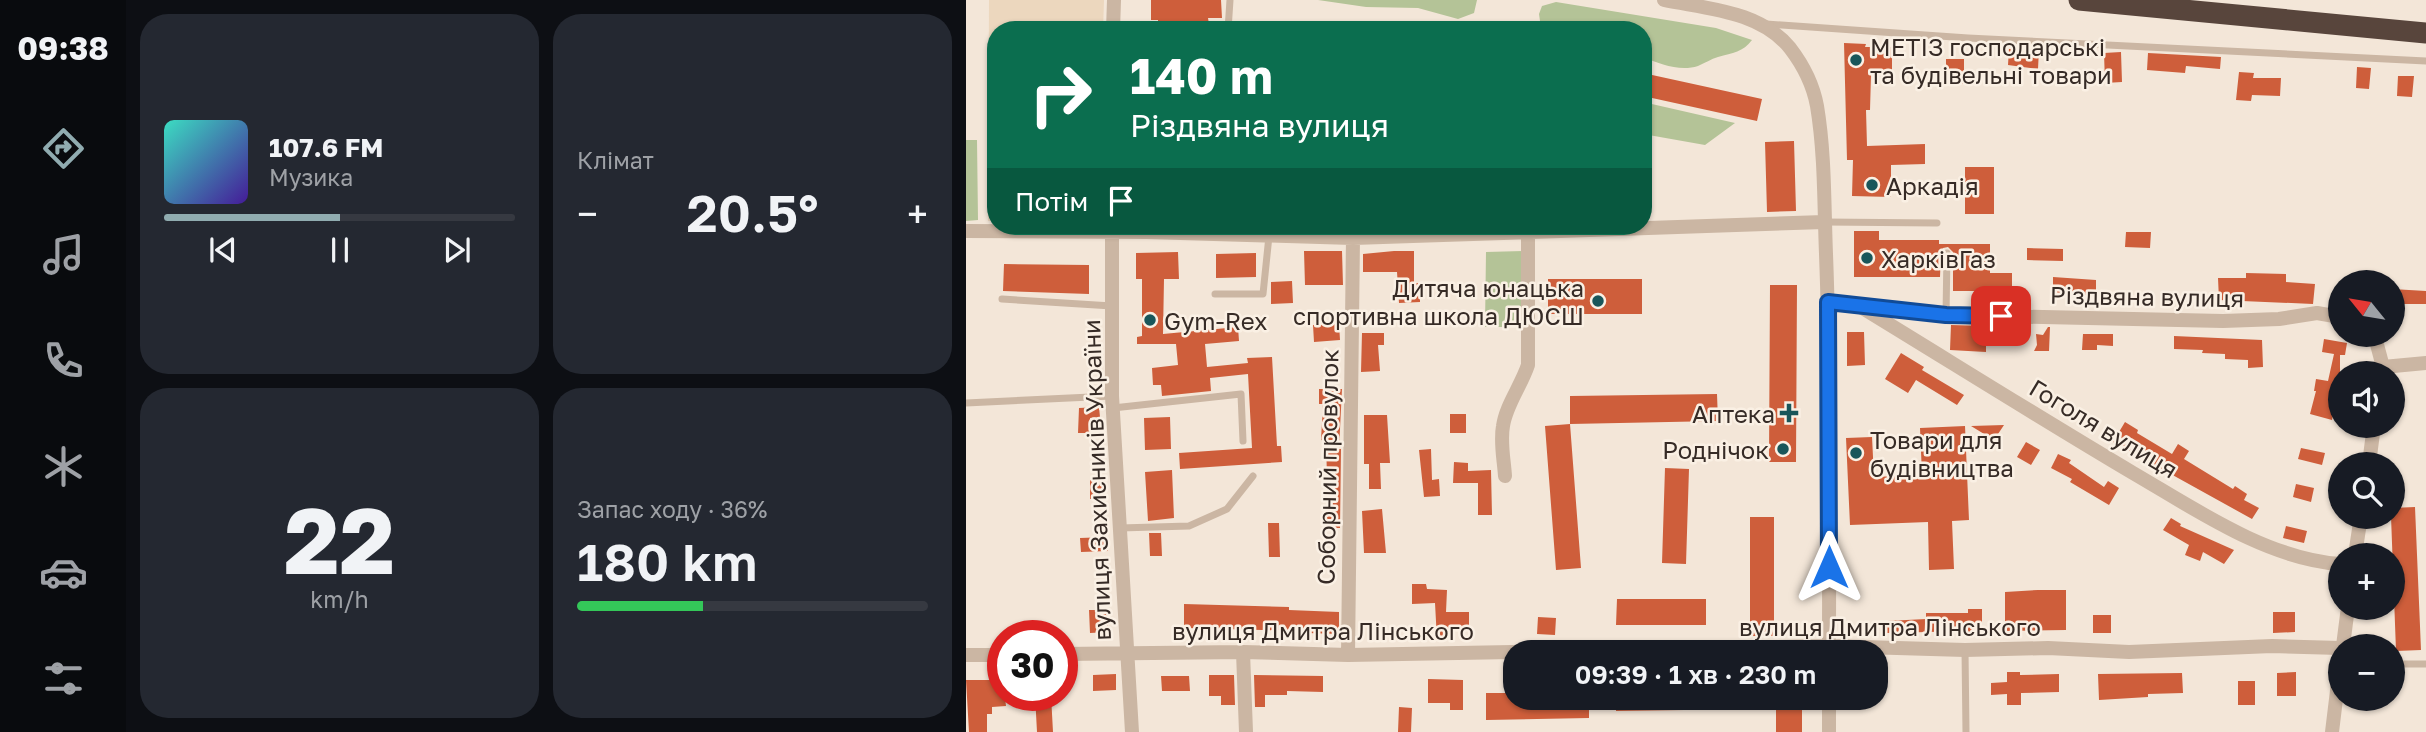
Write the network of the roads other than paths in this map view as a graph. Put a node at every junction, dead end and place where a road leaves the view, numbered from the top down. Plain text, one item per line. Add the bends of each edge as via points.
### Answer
1 (1114, 0) edge
2 (1230, 0) edge
3 (1664, 0) edge
4 (2079, 0) edge
5 (1113, 21) edge
6 (1229, 21) edge
7 (1759, 23) junction
8 (2426, 33) edge
9 (2426, 61) edge
10 (1824, 222) junction
11 (1937, 223) dead end
12 (1652, 228) edge
13 (966, 232) edge
14 (987, 232) edge
15 (1112, 235) edge
16 (1269, 235) joint
17 (1458, 235) edge
18 (1528, 235) edge
19 (1353, 238) junction
20 (1947, 253) dead end
21 (1215, 294) dead end
22 (1002, 299) dead end
23 (1828, 302) junction
24 (1856, 304) junction
25 (1112, 306) junction
26 (1946, 315) junction
27 (2328, 315) edge
28 (2426, 363) edge
29 (2405, 366) edge
30 (1113, 402) junction
31 (966, 403) edge
32 (1243, 441) dead end
33 (1253, 476) dead end
34 (1505, 476) dead end
35 (1119, 528) junction
36 (2328, 563) edge
37 (1829, 640) edge
38 (2328, 648) edge
39 (1888, 650) edge
40 (1965, 650) junction
41 (1243, 652) junction
42 (1503, 653) edge
43 (1078, 654) edge
44 (1126, 654) junction
45 (966, 655) edge
46 (987, 655) edge
47 (1348, 655) junction
48 (2405, 664) edge
49 (2426, 664) edge
50 (1829, 710) edge
51 (2335, 711) edge
52 (1132, 732) edge
53 (1246, 732) edge
54 (1829, 732) edge
55 (1966, 732) edge
56 (2332, 732) edge

1 - 5 street
2 - 6 lane
3 - 7 street
4 - 8 highway
7 - 9 lane
7 - 10 street via 1781,38 1811,83 1823,154
10 - 11 lane
10 - 12 street
10 - 23 street
13 - 14 street
15 - 25 street, вулиця Захисників України
16 - 19 street
16 - 21 lane via 1263,293
17 - 19 street
18 - 34 street via 1528,365 1503,427
19 - 47 street, Соборний провулок
20 - 26 lane
22 - 25 lane
23 - 24 street, Різдвяна вулиця
23 - 37 street
24 - 26 street, Різдвяна вулиця
24 - 36 street, Гоголя вулиця via 2194,508 2280,553
25 - 30 street, вулиця Захисників України
26 - 27 street, Різдвяна вулиця via 2222,321
28 - 29 street
30 - 31 lane
30 - 32 lane via 1241,394
30 - 35 street, вулиця Захисників України
33 - 35 lane via 1227,509 1189,526
35 - 44 street, вулиця Захисників України
38 - 40 street, вулиця Дмитра Лінського
39 - 40 street, вулиця Дмитра Лінського
40 - 55 lane
41 - 44 street, вулиця Дмитра Лінського
41 - 47 street, вулиця Дмитра Лінського
41 - 53 street
42 - 47 street, вулиця Дмитра Лінського
43 - 44 street, вулиця Дмитра Лінського
44 - 52 street, вулиця Захисників України
45 - 46 street
48 - 49 lane
50 - 54 street
51 - 56 street

